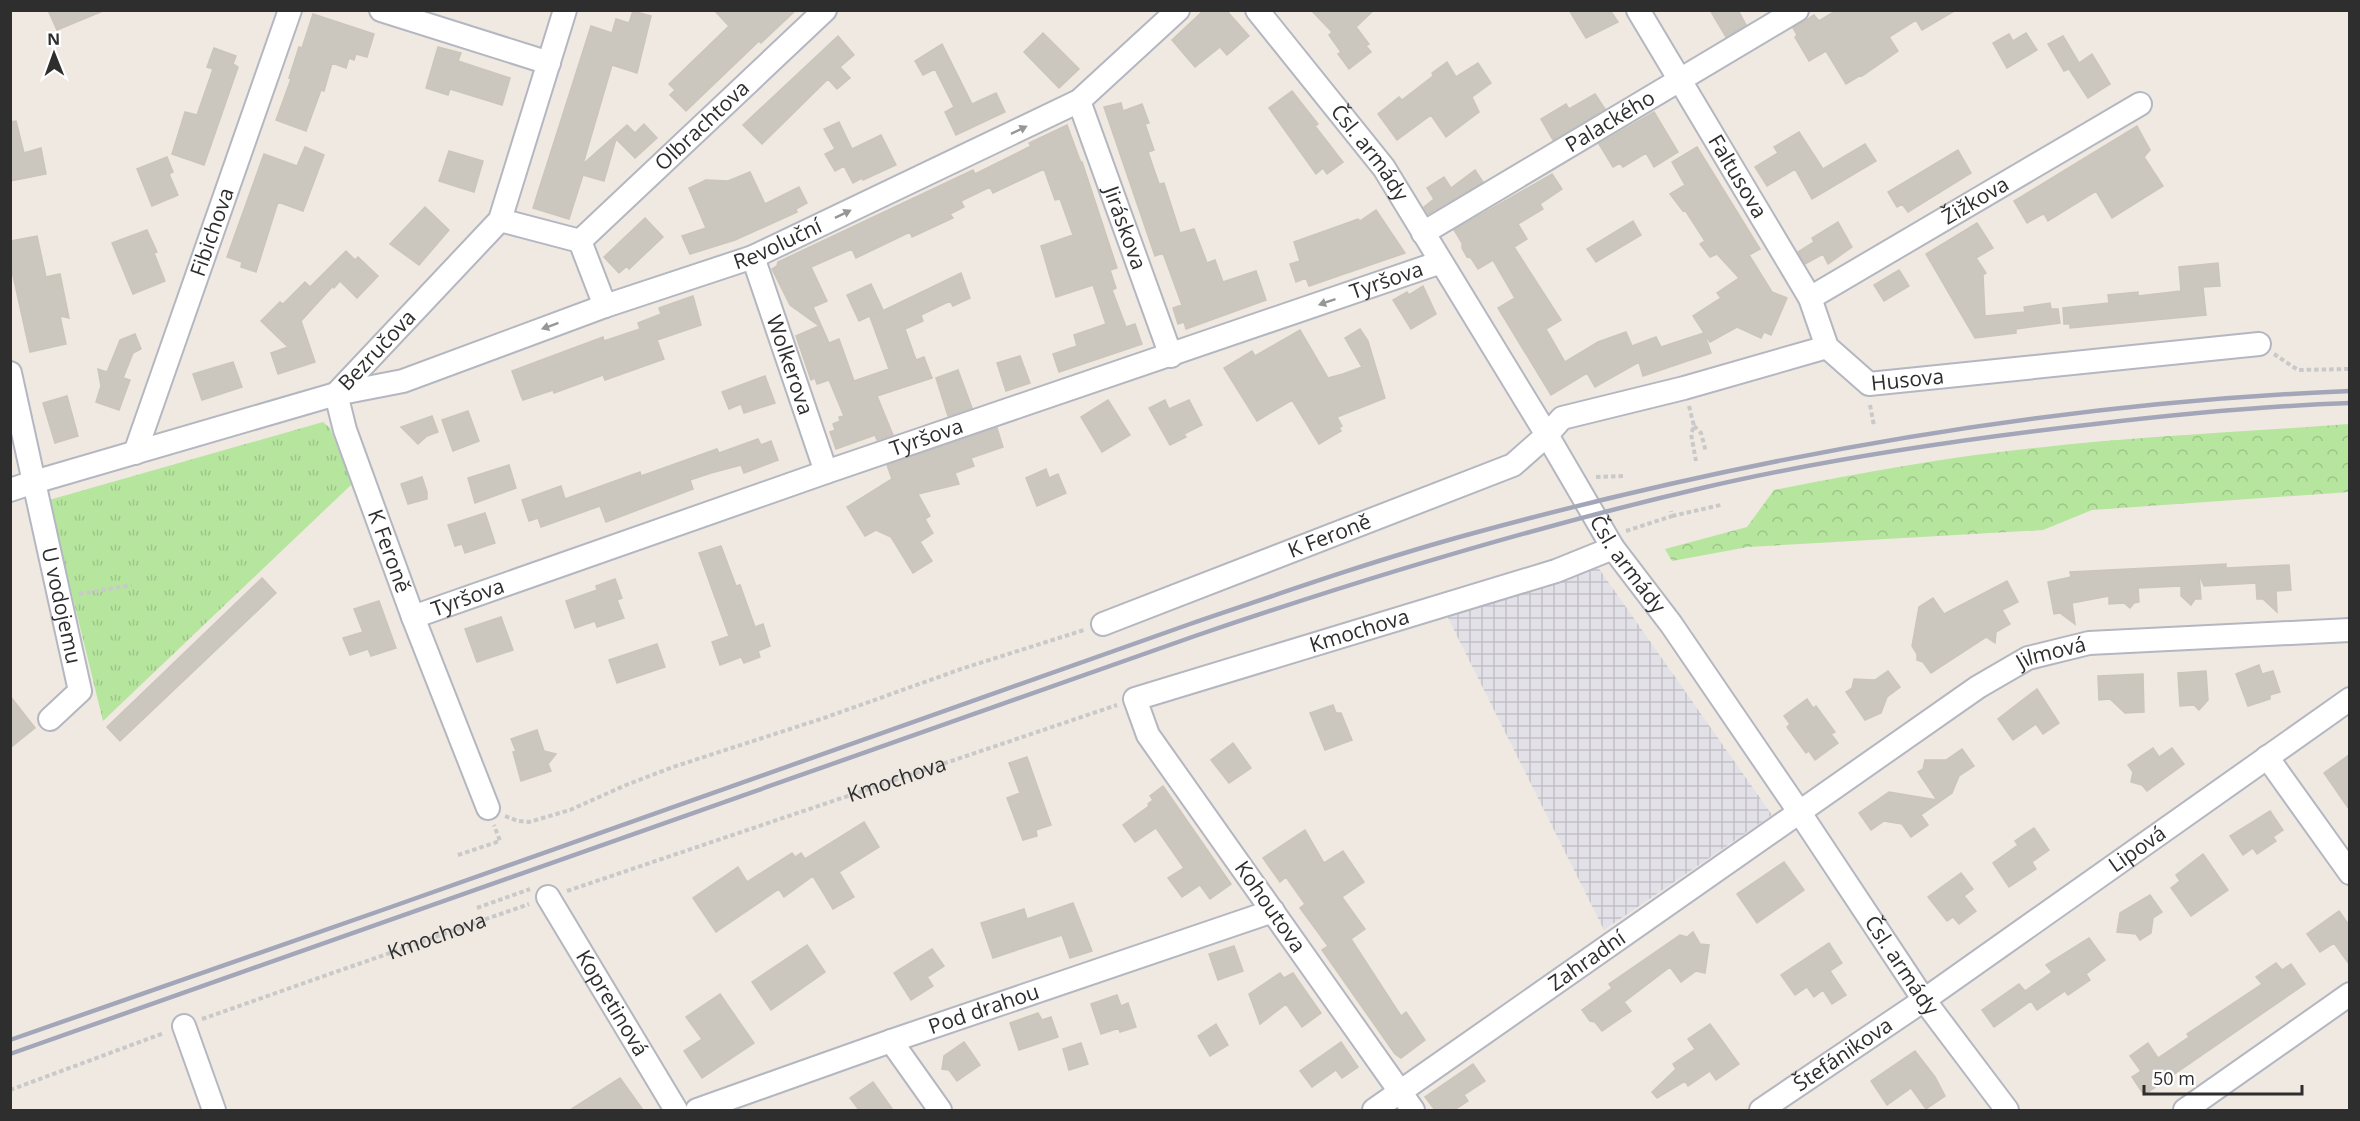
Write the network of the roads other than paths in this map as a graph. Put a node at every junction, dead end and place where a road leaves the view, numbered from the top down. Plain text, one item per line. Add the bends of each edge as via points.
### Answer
1 (290, 10) edge
2 (381, 10) edge
3 (565, 10) edge
4 (825, 10) edge
5 (1178, 10) edge
6 (1257, 10) edge
7 (1638, 10) edge
8 (1797, 10) edge
9 (549, 63) junction
10 (1680, 81) junction
11 (1079, 101) junction
12 (2140, 104) dead end
13 (500, 220) junction
14 (1424, 233) junction
15 (580, 241) junction
16 (753, 257) junction
17 (1441, 262) junction
18 (1810, 298) junction
19 (605, 306) junction
20 (2259, 344) road end
21 (1827, 347) junction
22 (1171, 356) junction
23 (10, 373) edge
24 (336, 394) junction
25 (1547, 435) junction
26 (135, 453) junction
27 (826, 472) junction
28 (34, 482) junction
29 (10, 490) edge
30 (1613, 548) junction
31 (413, 617) junction
32 (1103, 624) road end
33 (2349, 630) edge
34 (1135, 699) joint
35 (2349, 699) edge
36 (50, 719) dead end
37 (2267, 757) junction
38 (488, 808) road end
39 (1800, 813) junction
40 (2349, 873) edge
41 (548, 897) road end
42 (1273, 911) junction
43 (2349, 994) edge
44 (1924, 1000) junction
45 (184, 1026) road end
46 (891, 1041) junction
47 (1407, 1101) edge
48 (214, 1110) edge
49 (675, 1110) edge
50 (697, 1110) edge
51 (940, 1110) edge
52 (1374, 1110) edge
53 (1761, 1110) edge
54 (2007, 1110) edge
55 (2185, 1110) edge

1 - 26 street, Fibichova
2 - 9 street
3 - 9 street, Bezručova
4 - 15 street, Olbrachtova
5 - 11 street, Revoluční
6 - 14 street, Čsl. armády via 1384,168
7 - 10 street, Faltusova
8 - 10 street, Palackého
9 - 13 street, Bezručova
10 - 14 street, Palackého
10 - 18 street, Faltusova
16 -> 11 street, Revoluční
11 - 22 street, Jiráskova
12 - 18 street, Žižkova
13 - 15 street
13 - 24 street, Bezručova
14 - 17 street, Čsl. armády
15 - 19 street
16 - 19 street, Revoluční
16 - 27 street, Wolkerova
17 -> 22 street, Tyršova
17 - 25 street, Čsl. armády
18 - 21 street, Faltusova
19 -> 24 street, Revoluční via 402,381
20 - 21 street, Husova via 1869,384
21 - 25 street via 1562,418
22 - 27 street, Tyršova
23 - 28 street, U vodojemu
24 - 26 street, Bezručova
24 - 31 street, K Feroně via 345,430
25 - 30 street, Čsl. armády
25 - 32 street, K Feroně via 1513,465
26 - 28 street, Bezručova
27 - 31 street, Tyršova
28 - 29 street, Bezručova
28 - 36 street, U vodojemu via 80,691
30 - 34 street, Kmochova via 1556,571
30 - 39 street, Čsl. armády via 1671,624
31 - 38 street, K Feroně
33 - 39 street, Jilmová via 2089,643 2028,658 1978,687
34 - 42 street, Kohoutova via 1148,735
35 - 37 street, Lipová
37 - 40 street
37 - 44 street, Lipová
39 - 44 street, Čsl. armády
39 - 47 street, Zahradní
41 - 49 street, Kopretinová
42 - 46 street, Pod drahou
42 - 47 street, Kohoutova
43 - 55 street
44 - 53 street, Štefánikova
44 - 54 street, Čsl. armády
45 - 48 street
46 - 50 street, Pod drahou
46 - 51 street
47 - 52 street, Zahradní

